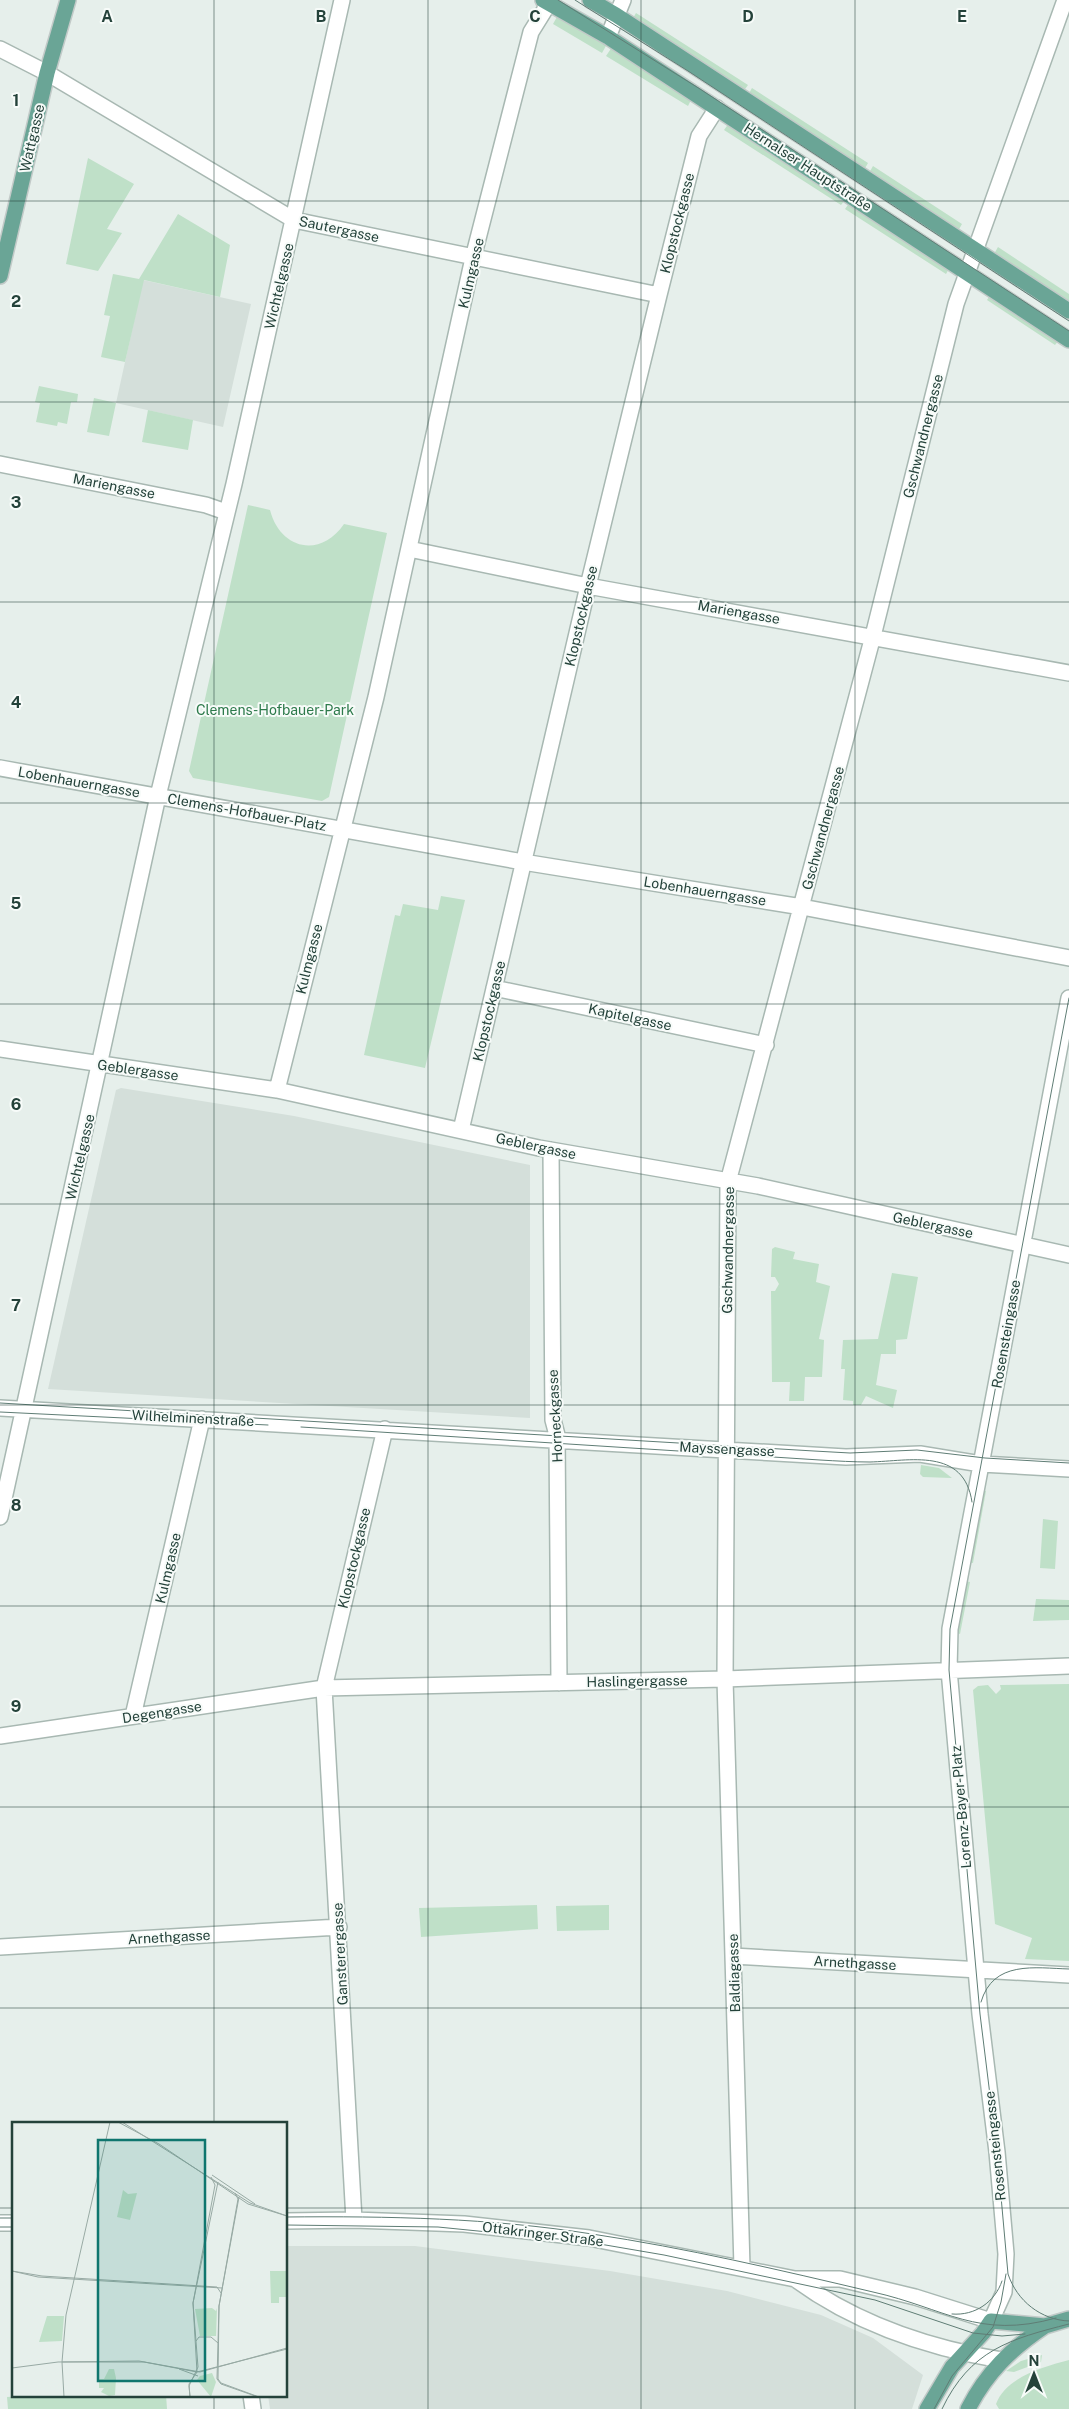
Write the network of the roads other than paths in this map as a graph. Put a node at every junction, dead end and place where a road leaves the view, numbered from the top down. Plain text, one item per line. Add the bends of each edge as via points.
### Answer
1 (68, 0) edge
2 (342, 0) edge
3 (590, 0) edge
4 (623, 0) edge
5 (1065, 0) edge
6 (546, 2) edge
7 (616, 15) junction
8 (608, 37) junction
9 (0, 49) edge
10 (47, 73) junction
11 (717, 108) junction
12 (294, 220) junction
13 (976, 250) junction
14 (2, 256) edge
15 (473, 258) junction
16 (969, 273) junction
17 (0, 276) edge
18 (659, 295) junction
19 (1069, 311) edge
20 (1069, 340) edge
21 (0, 464) edge
22 (226, 512) junction
23 (410, 549) junction
24 (588, 586) junction
25 (873, 636) junction
26 (1069, 673) edge
27 (0, 768) edge
28 (158, 796) junction
29 (341, 828) junction
30 (523, 862) junction
31 (802, 907) junction
32 (1069, 958) edge
33 (494, 988) junction
34 (1069, 998) edge
35 (766, 1045) junction
36 (0, 1049) edge
37 (101, 1065) junction
38 (277, 1090) junction
39 (461, 1130) junction
40 (551, 1150) junction
41 (728, 1182) junction
42 (1023, 1244) junction
43 (1069, 1255) edge
44 (0, 1408) edge
45 (24, 1409) junction
46 (202, 1419) junction
47 (385, 1429) junction
48 (557, 1440) junction
49 (725, 1449) junction
50 (982, 1464) junction
51 (1069, 1469) edge
52 (0, 1517) edge
53 (1069, 1666) edge
54 (949, 1670) junction
55 (725, 1679) junction
56 (559, 1683) junction
57 (324, 1688) junction
58 (133, 1716) junction
59 (0, 1736) edge
60 (338, 1927) junction
61 (0, 1947) edge
62 (733, 1956) junction
63 (976, 1969) junction
64 (1069, 1975) edge
65 (354, 2220) junction
66 (288, 2221) edge
67 (742, 2267) junction
68 (795, 2279) junction
69 (1069, 2319) edge
70 (992, 2321) junction
71 (1045, 2326) junction
72 (963, 2353) junction
73 (1002, 2360) junction
74 (251, 2396) edge
75 (253, 2409) edge
76 (927, 2409) edge
77 (968, 2409) edge

1 - 10 main road, Wattgasse
2 - 12 street, Wichtelgasse
3 - 7 main road, Hernalser Hauptstraße
4 - 7 street
5 - 13 street, Gschwandnergasse
6 - 8 main road, Hernalser Hauptstraße
6 - 15 street, Kulmgasse via 531,32
7 - 8 street
7 - 13 main road, Hernalser Hauptstraße
8 - 11 main road, Hernalser Hauptstraße
9 - 10 street, Sautergasse
10 - 12 street, Sautergasse
10 - 14 main road, Wattgasse
11 - 16 main road, Hernalser Hauptstraße
11 - 18 street, Klopstockgasse via 699,136
12 - 15 street, Sautergasse
12 - 22 street, Wichtelgasse
13 - 16 street, Gschwandnergasse
13 - 19 main road, Hernalser Hauptstraße
14 - 17 main road, Wattgasse
15 - 18 street, Sautergasse
15 - 23 street, Kulmgasse
16 - 20 main road, Hernalser Hauptstraße
16 - 25 street, Gschwandnergasse via 956,304
18 - 24 street, Klopstockgasse
21 - 22 street, Mariengasse via 206,505
22 - 28 street, Clemens-Hofbauer-Platz
23 - 24 street, Mariengasse
23 - 29 street, Clemens-Hofbauer-Platz via 376,697
24 - 25 street, Mariengasse
24 - 30 street, Klopstockgasse
25 - 26 street, Mariengasse
25 - 31 street, Gschwandnergasse
27 - 28 street, Lobenhauerngasse
28 - 29 street, Clemens-Hofbauer-Platz
28 - 37 street, Wichtelgasse
29 - 30 street, Lobenhauerngasse
29 - 38 street, Kulmgasse
30 - 31 street, Lobenhauerngasse
30 - 33 street, Klopstockgasse
31 - 32 street, Lobenhauerngasse
31 - 35 street, Gschwandnergasse
33 - 35 street, Kapitelgasse
33 - 39 street, Klopstockgasse
34 - 42 street, Rosensteingasse
35 - 41 street, Gschwandnergasse
36 - 37 street, Geblergasse
37 - 38 street, Geblergasse
37 - 45 street, Wichtelgasse
38 - 39 street, Geblergasse
39 - 40 street, Geblergasse
40 - 41 street, Geblergasse
40 - 48 street, Horneckgasse via 553,1420
41 - 42 street, Geblergasse
41 - 49 street, Gschwandnergasse
42 - 43 street, Geblergasse
42 - 50 street, Rosensteingasse
44 - 45 street, Wilhelminenstraße
45 - 46 street, Wilhelminenstraße
45 - 52 street, Wichtelgasse
46 - 47 street, Wilhelminenstraße
46 - 58 street, Kulmgasse
47 - 48 street, Mayssengasse
47 - 57 street, Klopstockgasse
48 - 49 street, Mayssengasse
48 - 56 street, Horneckgasse
49 - 50 street, Mayssengasse via 846,1457 920,1454
49 - 55 street, Gschwandnergasse
50 - 51 street, Mayssengasse
50 - 54 street, Rosensteingasse via 950,1628
53 - 54 street
54 - 55 street, Haslingergasse
54 - 63 street, Lorenz-Bayer-Platz
55 - 56 street, Haslingergasse
55 - 62 street, Baldiagasse
56 - 57 street, Haslingergasse
57 - 58 street, Degengasse
57 - 60 street, Gansterergasse
58 - 59 street, Degengasse
60 - 61 street, Arnethgasse
60 - 65 street, Gansterergasse
62 - 63 street, Arnethgasse
62 - 67 street, Baldiagasse
63 - 64 street
63 - 70 street, Rosensteingasse via 1006,2254 1004,2292
65 - 66 street, Ottakringer Straße
65 - 67 street, Ottakringer Straße via 464,2224 590,2238
67 - 68 street, Ottakringer Straße
68 - 70 street, Ottakringer Straße via 840,2279 915,2297
68 - 72 street, Ottakringer Straße via 820,2297 860,2317
69 - 71 main road
70 - 71 main road
70 - 72 main road
71 - 73 main road
72 - 73 street, Ottakringer Straße
72 - 76 main road
73 - 77 main road via 987,2377
74 - 75 street

